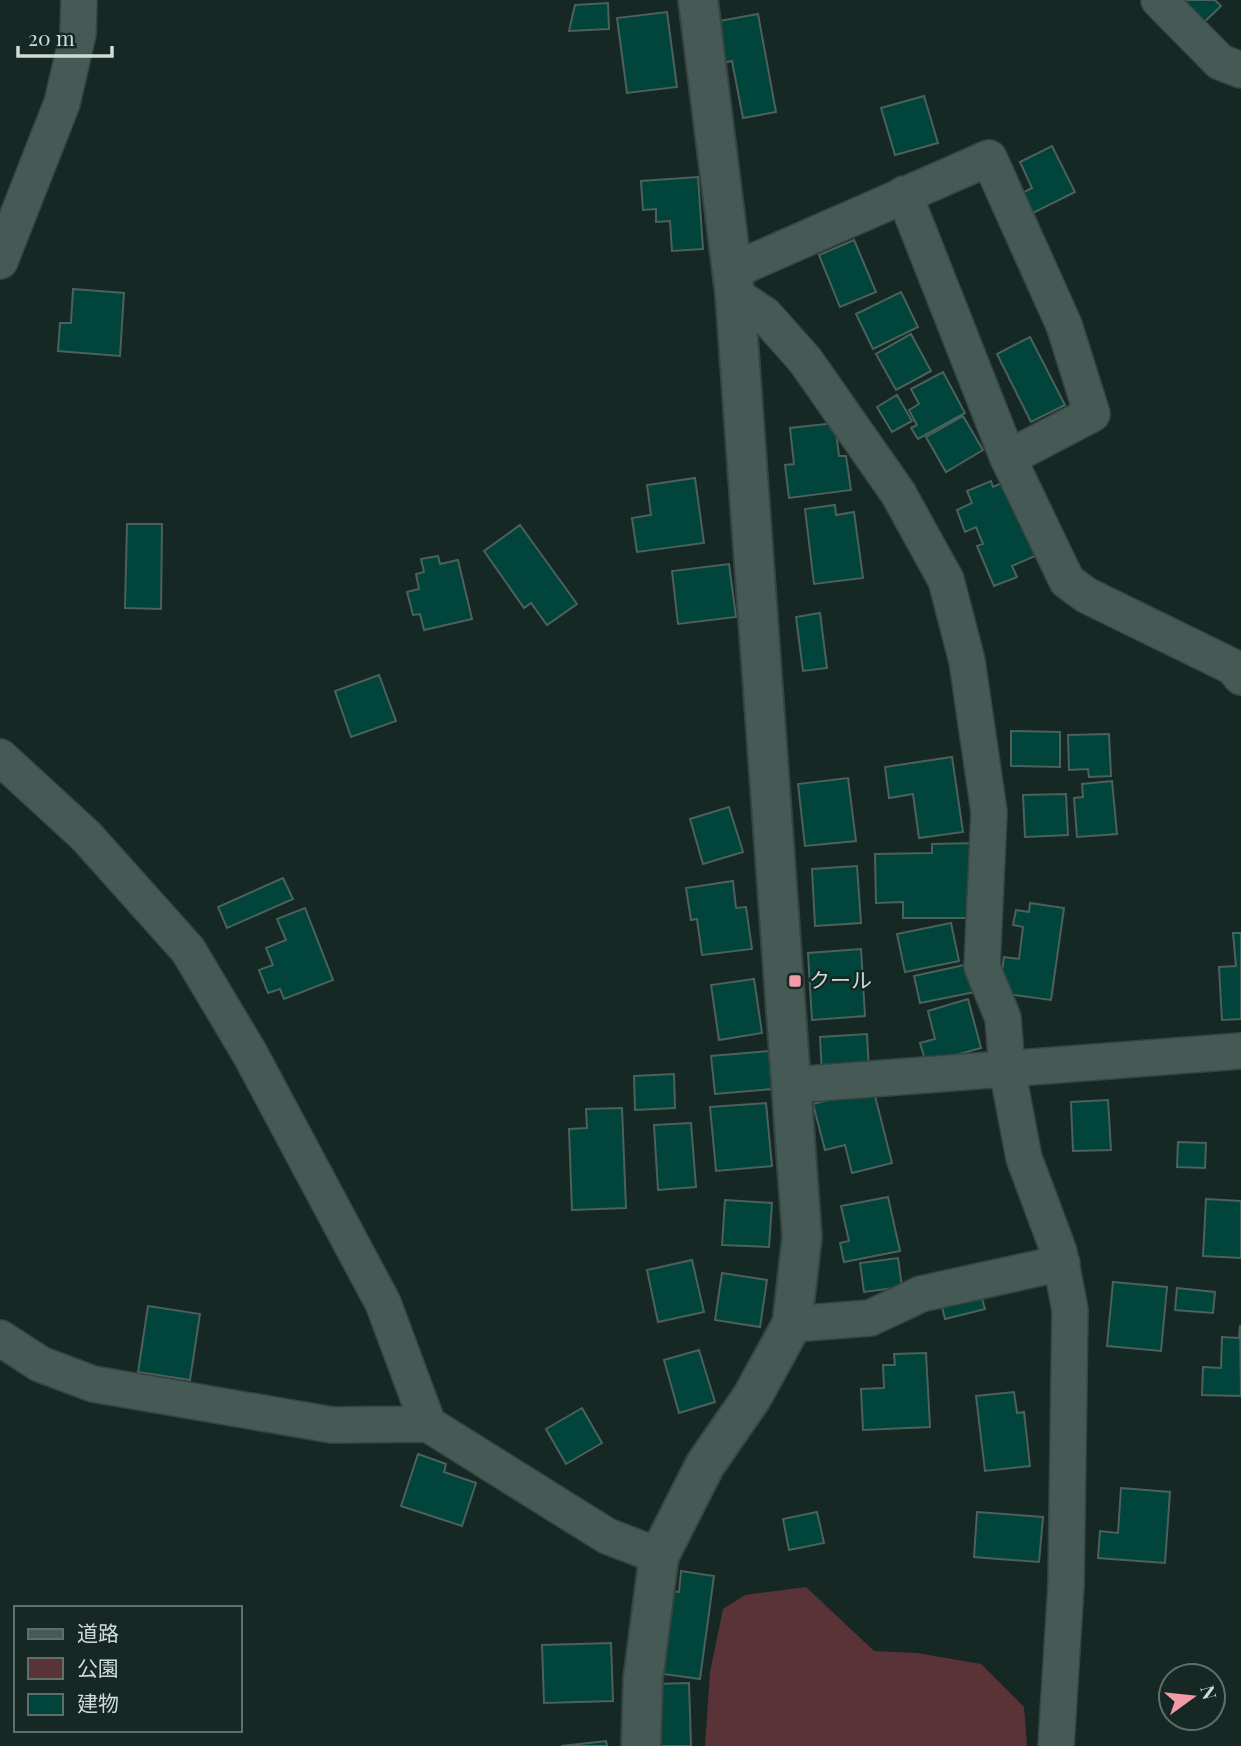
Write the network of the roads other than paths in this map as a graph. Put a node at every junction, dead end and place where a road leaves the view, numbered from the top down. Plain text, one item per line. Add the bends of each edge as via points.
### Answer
1 (79, 0) edge
2 (698, 0) edge
3 (1159, 0) edge
4 (1241, 70) edge
5 (904, 194) junction
6 (0, 261) edge
7 (734, 283) junction
8 (1008, 458) junction
9 (1241, 677) edge
10 (0, 757) edge
11 (1241, 1051) edge
12 (1007, 1069) junction
13 (793, 1085) junction
14 (1062, 1263) junction
15 (792, 1324) junction
16 (0, 1338) edge
17 (428, 1424) junction
18 (659, 1556) junction
19 (641, 1746) edge
20 (1056, 1746) edge

1 - 6 street via 78,34 62,103
2 - 7 street
3 - 4 street via 1220,62
5 - 7 street
5 - 8 street
5 - 8 street via 989,158 1064,325 1092,414
7 - 12 street via 805,360 898,493 946,580 967,662 989,812 982,967 1003,1018
7 - 13 street
8 - 9 street via 1067,582 1233,667
10 - 17 street via 86,836 188,950 250,1054 383,1303
11 - 12 street
12 - 13 street
12 - 14 street via 1024,1158
13 - 15 street via 802,1237
14 - 15 street via 921,1294 870,1318
14 - 20 street via 1069,1310 1069,1365 1066,1585
15 - 18 street via 752,1397 705,1465
16 - 17 street via 40,1364 93,1384 332,1425
17 - 18 street via 607,1536
18 - 19 street via 643,1679

